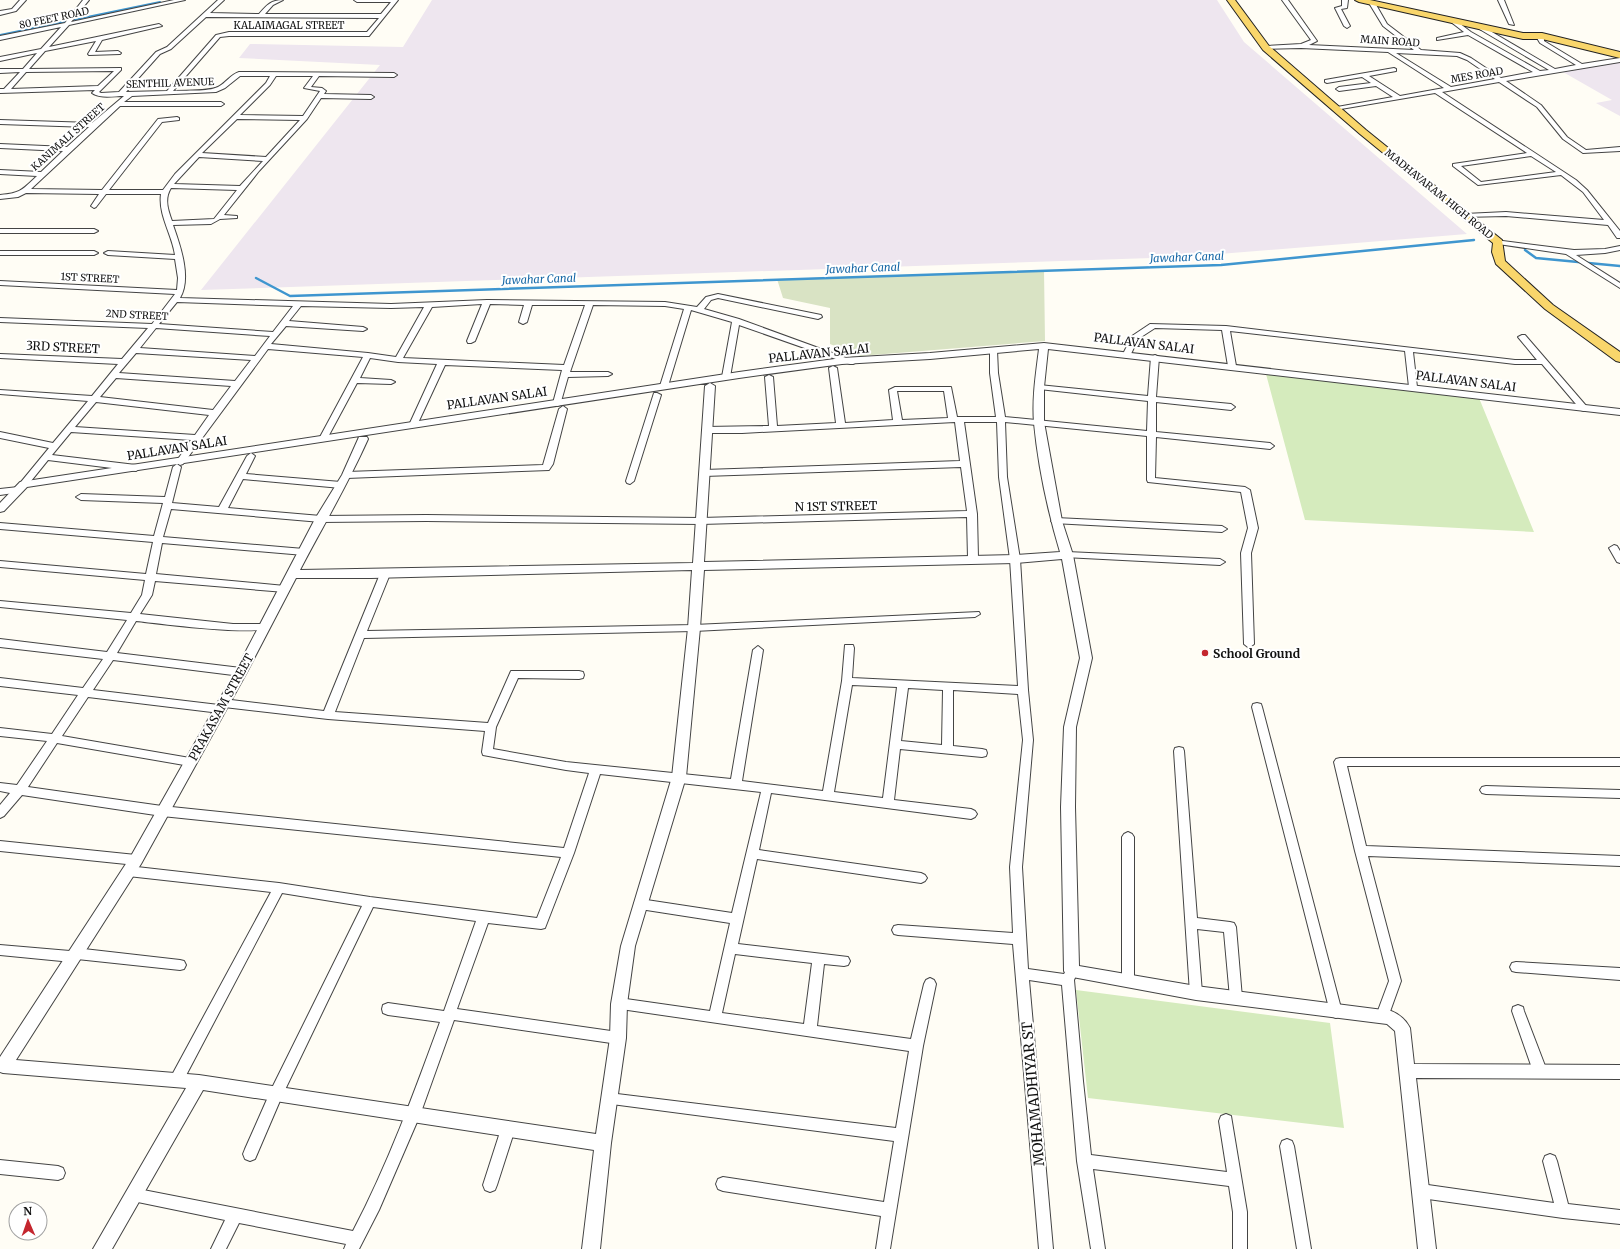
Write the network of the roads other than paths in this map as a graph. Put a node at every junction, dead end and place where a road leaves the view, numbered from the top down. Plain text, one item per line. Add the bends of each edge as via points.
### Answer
1 (23, 0) edge
2 (86, 0) edge
3 (157, 0) edge
4 (182, 0) edge
5 (221, 0) edge
6 (280, 0) edge
7 (357, 0) edge
8 (395, 0) edge
9 (1231, 0) edge
10 (1238, 0) edge
11 (1285, 0) edge
12 (1345, 0) edge
13 (1359, 0) edge
14 (1389, 0) edge
15 (1501, 0) edge
16 (166, 1) edge
17 (1373, 1) edge
18 (1405, 5) junction
19 (0, 13) edge
20 (203, 15) junction
21 (260, 16) junction
22 (383, 16) junction
23 (69, 21) junction
24 (1453, 21) junction
25 (1498, 21) dead end
26 (1512, 24) junction
27 (159, 26) dead end
28 (1347, 26) dead end
29 (1478, 26) junction
30 (0, 32) edge
31 (1469, 33) junction
32 (1535, 34) junction
33 (0, 38) edge
34 (100, 38) junction
35 (1302, 46) junction
36 (1269, 48) junction
37 (42, 50) junction
38 (1389, 51) junction
39 (1620, 51) edge
40 (118, 53) dead end
41 (1421, 53) junction
42 (1458, 54) junction
43 (1620, 55) edge
44 (0, 59) edge
45 (1620, 60) edge
46 (1581, 66) junction
47 (24, 70) junction
48 (1394, 70) dead end
49 (1555, 70) junction
50 (0, 71) edge
51 (1538, 73) junction
52 (274, 74) junction
53 (316, 75) junction
54 (394, 75) dead end
55 (1363, 75) junction
56 (1327, 80) dead end
57 (1501, 80) junction
58 (1376, 84) junction
59 (100, 88) junction
60 (1339, 89) dead end
61 (1450, 89) junction
62 (3, 91) edge
63 (1436, 91) junction
64 (168, 93) junction
65 (121, 94) junction
66 (130, 94) junction
67 (319, 96) junction
68 (371, 97) dead end
69 (1399, 98) junction
70 (119, 104) junction
71 (221, 104) dead end
72 (1341, 109) junction
73 (234, 117) junction
74 (305, 118) junction
75 (177, 119) dead end
76 (0, 122) edge
77 (94, 125) junction
78 (0, 146) edge
79 (69, 149) junction
80 (1620, 149) edge
81 (1533, 154) junction
82 (196, 155) junction
83 (268, 159) junction
84 (0, 172) edge
85 (1562, 173) junction
86 (41, 174) junction
87 (171, 186) junction
88 (242, 188) junction
89 (26, 191) junction
90 (165, 192) junction
91 (103, 193) junction
92 (0, 197) edge
93 (94, 206) dead end
94 (219, 217) junction
95 (235, 217) dead end
96 (1471, 218) junction
97 (1609, 223) junction
98 (169, 224) junction
99 (0, 231) edge
100 (94, 231) dead end
101 (1620, 236) edge
102 (1498, 242) junction
103 (1620, 248) edge
104 (0, 253) edge
105 (94, 253) dead end
106 (108, 253) dead end
107 (1569, 253) junction
108 (179, 257) junction
109 (0, 283) edge
110 (1620, 286) edge
111 (180, 292) junction
112 (175, 300) junction
113 (488, 302) junction
114 (529, 302) junction
115 (590, 303) junction
116 (298, 304) junction
117 (429, 305) junction
118 (688, 307) junction
119 (699, 310) junction
120 (818, 317) dead end
121 (0, 320) edge
122 (736, 321) junction
123 (523, 322) dead end
124 (282, 323) junction
125 (154, 326) junction
126 (1226, 328) junction
127 (363, 329) dead end
128 (274, 334) junction
129 (1522, 337) dead end
130 (471, 340) dead end
131 (266, 346) junction
132 (1044, 346) junction
133 (134, 350) junction
134 (993, 350) junction
135 (1408, 350) junction
136 (1127, 354) junction
137 (368, 355) junction
138 (0, 356) edge
139 (256, 358) junction
140 (1155, 358) junction
141 (1620, 358) edge
142 (398, 360) junction
143 (125, 362) junction
144 (853, 362) junction
145 (1544, 362) junction
146 (442, 363) junction
147 (1232, 366) junction
148 (833, 368) junction
149 (566, 372) junction
150 (608, 374) dead end
151 (114, 375) junction
152 (726, 377) junction
153 (770, 377) junction
154 (355, 380) junction
155 (391, 382) dead end
156 (237, 384) junction
157 (664, 386) junction
158 (710, 386) junction
159 (1039, 387) junction
160 (1413, 388) junction
161 (0, 392) edge
162 (657, 395) junction
163 (94, 399) junction
164 (1152, 399) junction
165 (560, 406) junction
166 (1232, 407) dead end
167 (1584, 408) junction
168 (1620, 412) edge
169 (215, 413) junction
170 (956, 419) junction
171 (1001, 419) junction
172 (898, 422) junction
173 (1039, 422) junction
174 (414, 423) junction
175 (841, 424) junction
176 (773, 428) junction
177 (68, 430) junction
178 (706, 430) junction
179 (1151, 434) junction
180 (0, 435) edge
181 (324, 437) junction
182 (197, 438) junction
183 (363, 439) junction
184 (54, 446) junction
185 (1270, 446) dead end
186 (251, 456) junction
187 (46, 457) junction
188 (179, 464) junction
189 (966, 464) junction
190 (137, 468) junction
191 (704, 473) junction
192 (347, 475) junction
193 (242, 476) junction
194 (630, 481) dead end
195 (341, 485) junction
196 (21, 487) junction
197 (0, 492) edge
198 (81, 496) dead end
199 (168, 503) junction
200 (0, 509) edge
201 (222, 510) junction
202 (972, 514) junction
203 (321, 519) junction
204 (701, 521) junction
205 (1056, 521) junction
206 (0, 526) edge
207 (1222, 529) dead end
208 (158, 540) junction
209 (1614, 548) dead end
210 (304, 552) junction
211 (1067, 555) junction
212 (974, 558) junction
213 (1015, 559) junction
214 (1620, 560) edge
215 (1220, 562) dead end
216 (0, 564) edge
217 (697, 567) junction
218 (294, 574) junction
219 (384, 574) junction
220 (151, 578) junction
221 (285, 589) junction
222 (0, 604) edge
223 (975, 614) dead end
224 (134, 618) junction
225 (263, 628) junction
226 (694, 628) junction
227 (359, 634) junction
228 (0, 643) edge
229 (1249, 644) dead end
230 (849, 648) dead end
231 (758, 650) dead end
232 (109, 658) junction
233 (241, 672) junction
234 (579, 675) dead end
235 (847, 681) junction
236 (0, 682) edge
237 (904, 684) junction
238 (948, 687) junction
239 (1023, 690) junction
240 (85, 692) junction
241 (222, 706) junction
242 (1257, 707) dead end
243 (328, 715) junction
244 (491, 727) junction
245 (0, 732) edge
246 (53, 738) junction
247 (897, 746) junction
248 (947, 750) junction
249 (1179, 751) dead end
250 (982, 753) dead end
251 (190, 762) junction
252 (1620, 762) edge
253 (596, 769) junction
254 (679, 777) junction
255 (736, 784) junction
256 (0, 787) edge
257 (767, 788) junction
258 (20, 789) junction
259 (1486, 790) dead end
260 (1620, 794) edge
261 (828, 796) junction
262 (888, 803) junction
263 (162, 811) junction
264 (0, 813) edge
265 (971, 814) dead end
266 (1128, 837) dead end
267 (0, 846) edge
268 (1361, 851) junction
269 (568, 853) junction
270 (753, 854) junction
271 (1620, 861) edge
272 (132, 866) junction
273 (921, 878) dead end
274 (279, 888) junction
275 (370, 902) junction
276 (640, 904) junction
277 (484, 917) junction
278 (737, 919) junction
279 (1190, 923) junction
280 (898, 930) dead end
281 (1019, 939) junction
282 (730, 948) junction
283 (0, 950) edge
284 (73, 955) junction
285 (820, 958) junction
286 (844, 961) dead end
287 (180, 965) dead end
288 (1516, 967) dead end
289 (1022, 974) junction
290 (1620, 974) edge
291 (1070, 975) junction
292 (1128, 981) junction
293 (930, 984) dead end
294 (1196, 993) junction
295 (1236, 998) junction
296 (619, 1004) junction
297 (388, 1009) dead end
298 (1518, 1011) dead end
299 (1336, 1012) junction
300 (449, 1016) junction
301 (715, 1016) junction
302 (1382, 1016) junction
303 (810, 1030) junction
304 (618, 1038) junction
305 (916, 1046) junction
306 (1, 1067) edge
307 (1408, 1071) junction
308 (1540, 1071) junction
309 (1620, 1072) edge
310 (177, 1079) junction
311 (199, 1082) junction
312 (277, 1092) junction
313 (609, 1099) junction
314 (413, 1115) junction
315 (1226, 1121) dead end
316 (508, 1129) junction
317 (901, 1135) junction
318 (602, 1143) junction
319 (1287, 1146) dead end
320 (250, 1154) dead end
321 (1084, 1161) junction
322 (1550, 1161) dead end
323 (0, 1167) edge
324 (58, 1173) dead end
325 (1235, 1180) junction
326 (723, 1184) dead end
327 (490, 1185) dead end
328 (1421, 1191) junction
329 (133, 1195) junction
330 (890, 1210) junction
331 (1563, 1211) junction
332 (234, 1216) junction
333 (1620, 1218) edge
334 (354, 1244) edge
335 (102, 1249) edge
336 (218, 1249) edge
337 (591, 1249) edge
338 (882, 1249) edge
339 (1046, 1249) edge
340 (1098, 1249) edge
341 (1240, 1249) edge
342 (1304, 1249) edge
343 (1427, 1249) edge

1 - 19 street via 14,10
2 - 23 street
3 - 23 street, 80 FEET ROAD
4 - 16 street, 80 FEET ROAD
5 - 20 street
6 - 21 street via 271,4
7 - 8 street
8 - 22 street, KALAIMAGAL STREET
9 - 36 main road
10 - 36 main road
11 - 35 street via 1314,41
12 - 28 street via 1346,7 1338,8
13 - 17 main road
14 - 18 main road
15 - 26 street
16 - 23 street, 80 FEET ROAD
17 - 18 main road
17 - 24 main road
17 - 41 street via 1385,25
18 - 32 main road
20 - 21 street
20 - 65 street via 170,48 158,53
21 - 22 street
22 - 64 street, KALAIMAGAL STREET via 371,32 362,35 218,36
23 - 30 street, 80 FEET ROAD
23 - 33 street, 80 FEET ROAD
23 - 37 street
24 - 29 main road
24 - 31 street
25 - 26 main road
26 - 32 main road via 1523,26
27 - 34 street
29 - 32 main road via 1523,36
29 - 49 street
31 - 42 street via 1439,39
31 - 51 street
32 - 39 main road
32 - 43 main road
32 - 46 street via 1542,42
34 - 37 street
34 - 40 street via 90,54
35 - 36 street, MAIN ROAD
35 - 38 street, MAIN ROAD
36 - 72 main road, MADHAVARAM HIGH ROAD
37 - 44 street
37 - 47 street
38 - 41 street, MAIN ROAD
38 - 61 street
41 - 42 street, MAIN ROAD
42 - 57 street, MAIN ROAD
45 - 46 street, MES ROAD
46 - 49 street, MES ROAD
47 - 50 street
47 - 59 street via 119,68
47 - 62 street
48 - 55 street
49 - 51 street, MES ROAD
51 - 57 street, MES ROAD
52 - 53 street, SENTHIL AVENUE
52 - 64 street, SENTHIL AVENUE via 235,75 217,91
52 - 73 street
53 - 54 street, SENTHIL AVENUE
53 - 67 street via 307,88 323,90
55 - 56 street
55 - 58 street
57 - 61 street, MES ROAD
57 - 80 street, MAIN ROAD via 1539,106 1565,138 1585,152
58 - 60 street
58 - 69 street
59 - 62 street
59 - 65 street, SENTHIL AVENUE via 96,94
61 - 63 street, MES ROAD
63 - 69 street, MES ROAD
63 - 81 street
64 - 66 street, SENTHIL AVENUE
65 - 66 street, SENTHIL AVENUE
66 - 70 street, KANIMALI STREET
67 - 68 street
67 - 74 street
69 - 72 street, MES ROAD
70 - 71 street
70 - 77 street, KANIMALI STREET
72 - 96 main road, MADHAVARAM HIGH ROAD
73 - 74 street
73 - 82 street
74 - 83 street
75 - 91 street via 160,120
76 - 77 street
77 - 79 street, KANIMALI STREET
78 - 79 street
79 - 86 street, KANIMALI STREET
81 - 85 street
81 - 85 street via 1455,165 1480,184
82 - 83 street
82 - 87 street
83 - 88 street
84 - 86 street
85 - 97 street via 1585,191
86 - 89 street, KANIMALI STREET
87 - 88 street
87 - 90 street
88 - 94 street
89 - 91 street
89 - 92 street, KANIMALI STREET via 18,195
90 - 91 street
90 - 98 street via 164,205
91 - 93 street
94 - 95 street
94 - 98 street via 211,222
96 - 97 street via 1506,214
96 - 102 main road, MADHAVARAM HIGH ROAD
97 - 101 street
98 - 108 street
99 - 100 street
102 - 107 street
102 - 141 main road, MADHAVARAM HIGH ROAD via 1496,252 1500,262 1549,307
103 - 107 street via 1602,253
104 - 105 street
106 - 108 street
107 - 110 street
108 - 111 street via 182,278
109 - 111 street, 1ST STREET
111 - 112 street
112 - 116 street
112 - 125 street
113 - 114 street
113 - 117 street
113 - 130 street
114 - 115 street
114 - 123 street
115 - 118 street
115 - 149 street
116 - 117 street
116 - 124 street
117 - 142 street
118 - 119 street
118 - 157 street
119 - 120 street via 711,296 718,296
119 - 122 street
121 - 125 street, 2ND STREET
122 - 144 street
122 - 152 street
124 - 127 street
124 - 128 street
125 - 128 street, 2ND STREET
125 - 133 street
126 - 135 street
126 - 136 street via 1153,326 1135,338
126 - 147 street
128 - 131 street
129 - 145 street
131 - 137 street
131 - 139 street
132 - 134 street, PALLAVAN SALAI
132 - 136 street, PALLAVAN SALAI
132 - 159 street
133 - 139 street
133 - 143 street
134 - 144 street, PALLAVAN SALAI
134 - 171 street, MOHAMADHIYAR ST
135 - 145 street via 1515,362
135 - 160 street
136 - 140 street, PALLAVAN SALAI
137 - 142 street
137 - 154 street
138 - 143 street, 3RD STREET
139 - 156 street
140 - 147 street, PALLAVAN SALAI
140 - 164 street
142 - 146 street
143 - 151 street
144 - 148 street
144 - 152 street, PALLAVAN SALAI
145 - 167 street
146 - 149 street
146 - 174 street
147 - 160 street, PALLAVAN SALAI
148 - 153 street
148 - 175 street
149 - 150 street
149 - 165 street
151 - 156 street
151 - 163 street
152 - 157 street, PALLAVAN SALAI
153 - 158 street
153 - 176 street
154 - 155 street
154 - 181 street
156 - 169 street
157 - 165 street, PALLAVAN SALAI
158 - 162 street
158 - 178 street
159 - 164 street
159 - 173 street
160 - 167 street, PALLAVAN SALAI
161 - 163 street
162 - 165 street
162 - 194 street
163 - 169 street
163 - 177 street
164 - 166 street
164 - 179 street
165 - 174 street, PALLAVAN SALAI
165 - 183 street
165 - 192 street via 549,464 546,468
167 - 168 street, PALLAVAN SALAI
169 - 182 street
170 - 171 street
170 - 172 street
170 - 172 street via 948,389 895,389
170 - 189 street
171 - 173 street
171 - 213 street, MOHAMADHIYAR ST via 1003,477
172 - 175 street
173 - 179 street
173 - 205 street
174 - 181 street, PALLAVAN SALAI
175 - 176 street
176 - 178 street
177 - 182 street
177 - 184 street
178 - 191 street
179 - 185 street
179 - 229 street via 1151,480 1245,490 1253,528 1246,553
180 - 184 street
181 - 188 street, PALLAVAN SALAI
182 - 188 street
183 - 186 street
183 - 192 street, PRAKASAM STREET
184 - 187 street
186 - 188 street
186 - 193 street
187 - 190 street
187 - 196 street
188 - 190 street, PALLAVAN SALAI
188 - 196 street
188 - 199 street
189 - 191 street
189 - 202 street
190 - 196 street, PALLAVAN SALAI
191 - 204 street
192 - 195 street, PRAKASAM STREET
193 - 195 street
193 - 201 street
195 - 203 street, PRAKASAM STREET
196 - 197 street
196 - 200 street
198 - 199 street, N 1ST STREET
199 - 201 street, N 1ST STREET
199 - 208 street
201 - 203 street, N 1ST STREET
202 - 204 street, N 1ST STREET
202 - 212 street
203 - 204 street, N 1ST STREET
203 - 210 street, PRAKASAM STREET
204 - 217 street
205 - 207 street
205 - 211 street
206 - 208 street
208 - 210 street
208 - 220 street
209 - 214 street
210 - 218 street, PRAKASAM STREET
211 - 213 street
211 - 215 street
211 - 291 street via 1086,658 1070,726
212 - 213 street
212 - 217 street
213 - 239 street, MOHAMADHIYAR ST
216 - 220 street
217 - 219 street
217 - 226 street
218 - 219 street
218 - 221 street, PRAKASAM STREET
219 - 227 street
220 - 221 street
220 - 224 street via 147,595
221 - 225 street, PRAKASAM STREET
222 - 224 street
223 - 226 street
224 - 225 street
224 - 232 street
225 - 233 street, PRAKASAM STREET
226 - 227 street
226 - 254 street
227 - 243 street
228 - 232 street
230 - 235 street
231 - 255 street
232 - 233 street
232 - 240 street
233 - 241 street, PRAKASAM STREET
234 - 244 street via 515,674
235 - 237 street
235 - 261 street
236 - 240 street
237 - 238 street
237 - 247 street
238 - 239 street
238 - 248 street
239 - 281 street, MOHAMADHIYAR ST via 1028,740 1016,867
240 - 241 street
240 - 246 street
241 - 243 street
241 - 251 street, PRAKASAM STREET
242 - 299 street
243 - 244 street
244 - 253 street via 487,752
245 - 246 street
246 - 251 street
246 - 258 street
247 - 248 street
247 - 262 street
248 - 250 street
249 - 279 street via 1185,811
251 - 263 street, PRAKASAM STREET
252 - 268 street via 1340,762
253 - 254 street
253 - 269 street
254 - 255 street
254 - 276 street
255 - 257 street
256 - 258 street
257 - 261 street
257 - 270 street
258 - 263 street
258 - 264 street
259 - 260 street
261 - 262 street
262 - 265 street
263 - 269 street
263 - 272 street, PRAKASAM STREET
266 - 292 street
267 - 272 street
268 - 271 street via 1589,862
268 - 302 street via 1394,981
269 - 277 street via 541,924
270 - 273 street
270 - 278 street
272 - 274 street
272 - 284 street, PRAKASAM STREET
274 - 275 street
274 - 310 street
275 - 277 street
275 - 312 street
276 - 278 street
276 - 296 street via 628,946
277 - 300 street
278 - 282 street
279 - 294 street
279 - 295 street via 1230,927
280 - 281 street
281 - 289 street, MOHAMADHIYAR ST
282 - 285 street
282 - 301 street
283 - 284 street
284 - 287 street
284 - 306 street, PRAKASAM STREET
285 - 286 street
285 - 303 street
288 - 290 street
289 - 291 street
289 - 339 street, MOHAMADHIYAR ST
291 - 292 street
291 - 321 street
292 - 294 street
293 - 305 street
294 - 295 street
295 - 299 street
296 - 301 street
296 - 304 street
297 - 300 street
298 - 308 street
299 - 302 street
300 - 304 street
300 - 314 street
301 - 303 street
302 - 307 street via 1390,1018 1402,1028
303 - 305 street
304 - 313 street
305 - 317 street
306 - 310 street
307 - 308 street
307 - 328 street
308 - 309 street
310 - 311 street
311 - 312 street
311 - 329 street
312 - 314 street
312 - 320 street
313 - 317 street
313 - 318 street
314 - 316 street
314 - 334 street
315 - 325 street
316 - 318 street
316 - 327 street
317 - 330 street
318 - 337 street
319 - 342 street
321 - 325 street
321 - 340 street
322 - 331 street
323 - 324 street
325 - 341 street via 1240,1212
326 - 330 street
328 - 331 street
328 - 343 street
329 - 332 street
329 - 335 street
330 - 338 street
331 - 333 street
332 - 334 street
332 - 336 street

